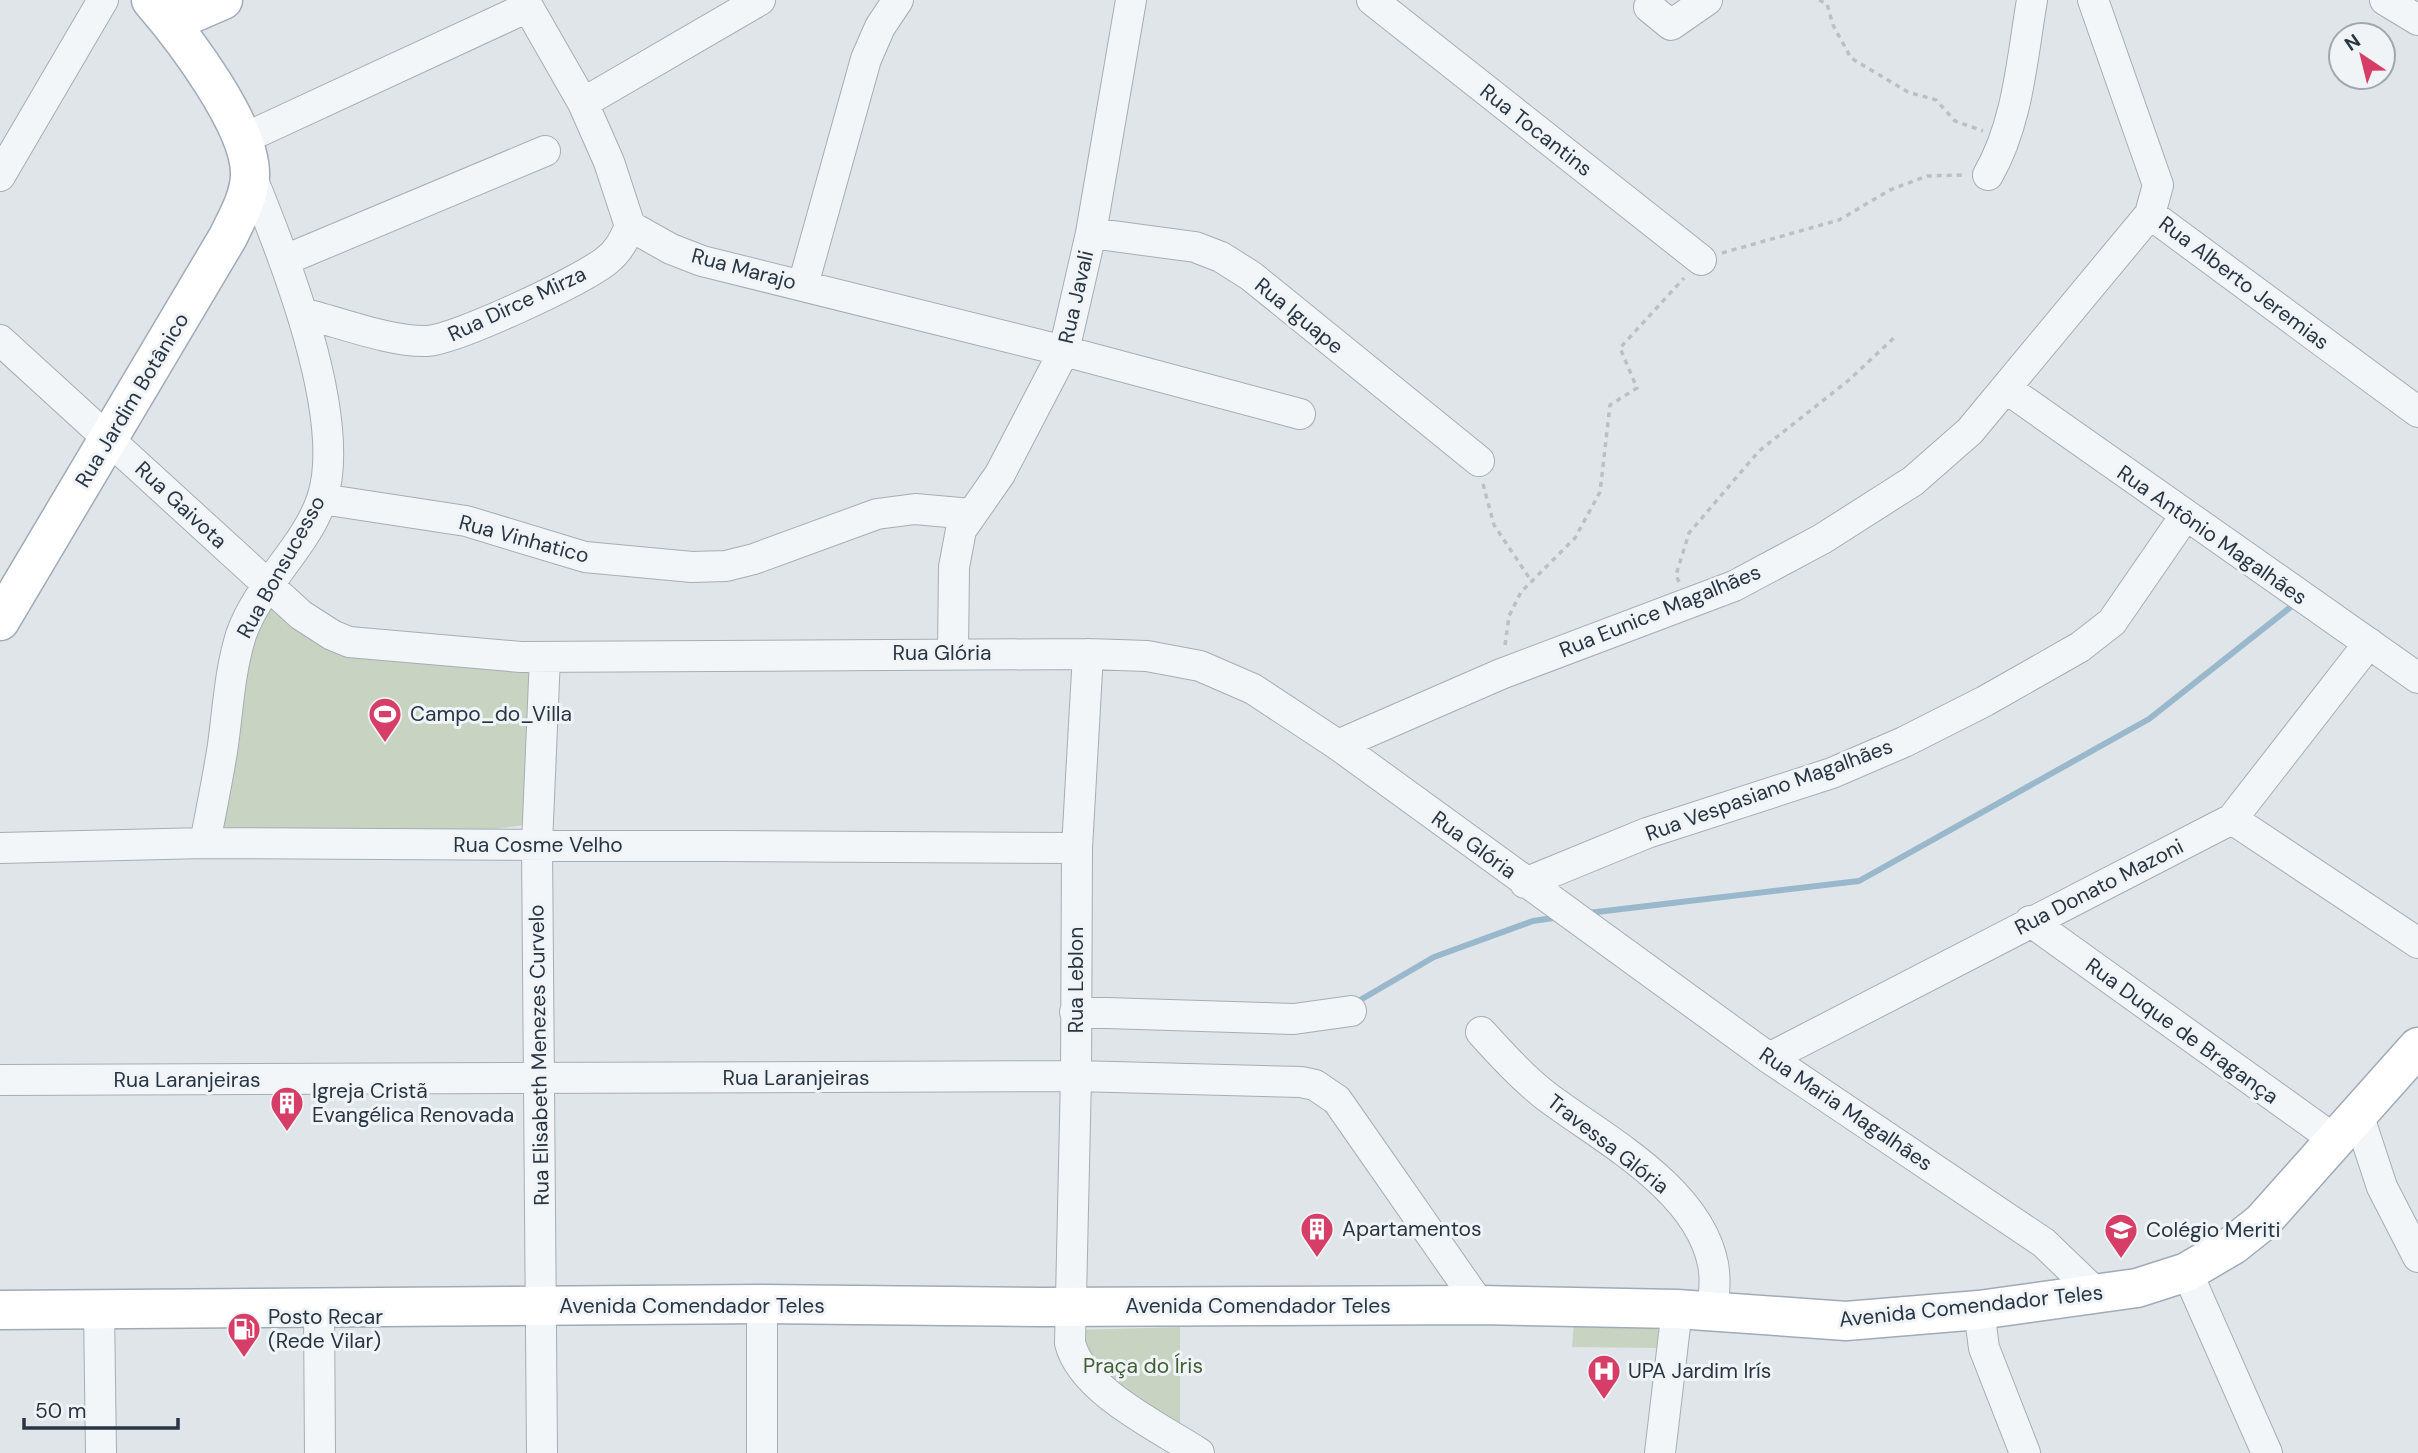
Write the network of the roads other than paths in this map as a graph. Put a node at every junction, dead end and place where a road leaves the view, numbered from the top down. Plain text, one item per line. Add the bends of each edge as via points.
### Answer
1 (103, 0) edge
2 (223, 0) edge
3 (760, 0) edge
4 (898, 0) edge
5 (1131, 0) edge
6 (1372, 0) edge
7 (1707, 0) edge
8 (2032, 0) edge
9 (2093, 0) edge
10 (526, 4) edge
11 (1650, 7) dead end
12 (160, 12) edge
13 (583, 103) junction
14 (545, 152) dead end
15 (247, 156) junction
16 (1988, 175) road end
17 (0, 176) edge
18 (2150, 214) junction
19 (630, 226) junction
20 (1091, 233) junction
21 (285, 260) junction
22 (1700, 260) road end
23 (803, 285) junction
24 (302, 313) junction
25 (0, 340) edge
26 (1064, 351) junction
27 (2007, 389) junction
28 (2417, 410) edge
29 (1300, 414) dead end
30 (109, 439) junction
31 (1479, 461) road end
32 (322, 499) junction
33 (971, 514) junction
34 (2185, 516) junction
35 (269, 586) junction
36 (0, 621) edge
37 (2368, 643) junction
38 (953, 653) junction
39 (1088, 654) junction
40 (545, 657) junction
41 (2418, 678) edge
42 (1338, 745) junction
43 (2232, 819) junction
44 (205, 843) junction
45 (537, 844) junction
46 (0, 848) edge
47 (1077, 848) junction
48 (1525, 883) junction
49 (2030, 921) junction
50 (1587, 928) joint
51 (2418, 943) edge
52 (1075, 1001) junction
53 (1351, 1011) dead end
54 (1481, 1032) dead end
55 (2418, 1047) edge
56 (1769, 1058) junction
57 (1076, 1076) junction
58 (0, 1080) edge
59 (538, 1080) junction
60 (2346, 1127) junction
61 (2418, 1257) edge
62 (2187, 1272) junction
63 (2098, 1295) junction
64 (762, 1304) junction
65 (1480, 1305) junction
66 (542, 1307) junction
67 (1070, 1307) junction
68 (319, 1308) junction
69 (99, 1309) junction
70 (0, 1310) edge
71 (1979, 1310) junction
72 (1695, 1311) junction
73 (101, 1453) edge
74 (320, 1453) edge
75 (542, 1453) edge
76 (762, 1453) edge
77 (1199, 1453) edge
78 (1660, 1453) edge
79 (2025, 1453) edge
80 (2267, 1453) edge

1 - 17 street
2 - 12 main road
3 - 13 street
4 - 23 street via 866,59
5 - 20 street, Rua Javali
6 - 22 street, Rua Tocantins
7 - 11 street via 1671,25
8 - 16 street via 2014,104 2005,139
9 - 18 street, Rua Alberto Jeremias via 2158,185
10 - 13 street
10 - 15 street
12 - 15 main road via 229,111
13 - 19 street
14 - 21 street
15 - 21 street, Rua Bonsucesso
15 - 30 main road, Rua Jardim Botânico via 246,198 228,237
18 - 27 street, Rua Eunice Magalhães
18 - 28 street, Rua Alberto Jeremias
19 - 23 street, Rua Marajo via 702,261
19 - 24 street, Rua Dirce Mirza via 621,247 589,272 439,340 402,338
20 - 26 street, Rua Javali
20 - 31 street, Rua Iguape via 1195,247 1221,257 1251,276
21 - 24 street, Rua Bonsucesso
23 - 26 street, Rua Marajo
24 - 32 street, Rua Bonsucesso via 324,407
25 - 30 street, Rua Gaivota
26 - 29 street, Rua Marajo
26 - 33 street, Rua Javali via 1000,474
27 - 34 street, Rua Antônio Magalhães
27 - 42 street, Rua Eunice Magalhães via 1970,431 1913,481 1822,539 1734,586 1501,674
30 - 35 street, Rua Gaivota
30 - 36 main road, Rua Jardim Botânico
32 - 33 street, Rua Vinhatico via 466,521 585,557 692,567 754,559 877,514 915,509
32 - 35 street, Rua Bonsucesso
33 - 38 street, Rua Javali via 955,549
34 - 37 street, Rua Antônio Magalhães
34 - 48 street, Rua Vespasiano Magalhães via 2112,622 2080,647 1985,701 1832,773 1647,833
35 - 40 street, Rua Glória via 316,626 349,642
35 - 44 street, Rua Bonsucesso via 247,619 237,650
37 - 41 street, Rua Antônio Magalhães
37 - 43 street, Rua Donato Mazoni
38 - 39 street, Rua Glória
38 - 40 street, Rua Glória
39 - 42 street, Rua Glória via 1147,656 1200,666 1253,689
39 - 47 street, Rua Leblon
40 - 45 street, Rua Elisabeth Menezes Curvelo
42 - 48 street, Rua Glória
43 - 49 street, Rua Donato Mazoni
43 - 51 street
44 - 45 street, Rua Cosme Velho
44 - 46 street, Rua Cosme Velho
45 - 47 street, Rua Cosme Velho
45 - 59 street, Rua Elisabeth Menezes Curvelo
47 - 52 street, Rua Leblon
48 - 50 street, Rua Glória
49 - 56 street, Rua Donato Mazoni
49 - 60 street, Rua Duque de Bragança
50 - 56 street, Rua Maria Magalhães
52 - 53 street via 1294,1019
52 - 57 street, Rua Leblon
54 - 72 street, Travessa Glória via 1520,1075 1669,1189 1707,1243 1715,1284
55 - 60 main road, Avenida Comendador Teles
56 - 63 street, Rua Maria Magalhães via 2044,1242
57 - 59 street, Rua Laranjeiras
57 - 65 street, Rua Laranjeiras via 1301,1082 1325,1090 1337,1100
57 - 67 street, Rua Leblon
58 - 59 street, Rua Laranjeiras
59 - 66 street, Rua Elisabeth Menezes Curvelo
60 - 61 street
60 - 62 main road, Avenida Comendador Teles via 2262,1222
62 - 63 main road, Avenida Comendador Teles
62 - 80 street
63 - 71 main road, Avenida Comendador Teles
64 - 66 main road, Avenida Comendador Teles
64 - 67 main road, Avenida Comendador Teles
64 - 76 street
65 - 67 main road, Avenida Comendador Teles
65 - 72 main road, Avenida Comendador Teles
66 - 68 main road, Avenida Comendador Teles
66 - 75 street, Rua Elisabeth Menezes Curvelo
67 - 77 street, Rua Leblon via 1070,1343 1084,1373
68 - 69 main road, Avenida Comendador Teles
68 - 74 street
69 - 70 main road, Avenida Comendador Teles
69 - 73 street
71 - 72 main road, Avenida Comendador Teles via 1846,1321
71 - 79 street via 1984,1348
72 - 78 street, Travessa Glória

